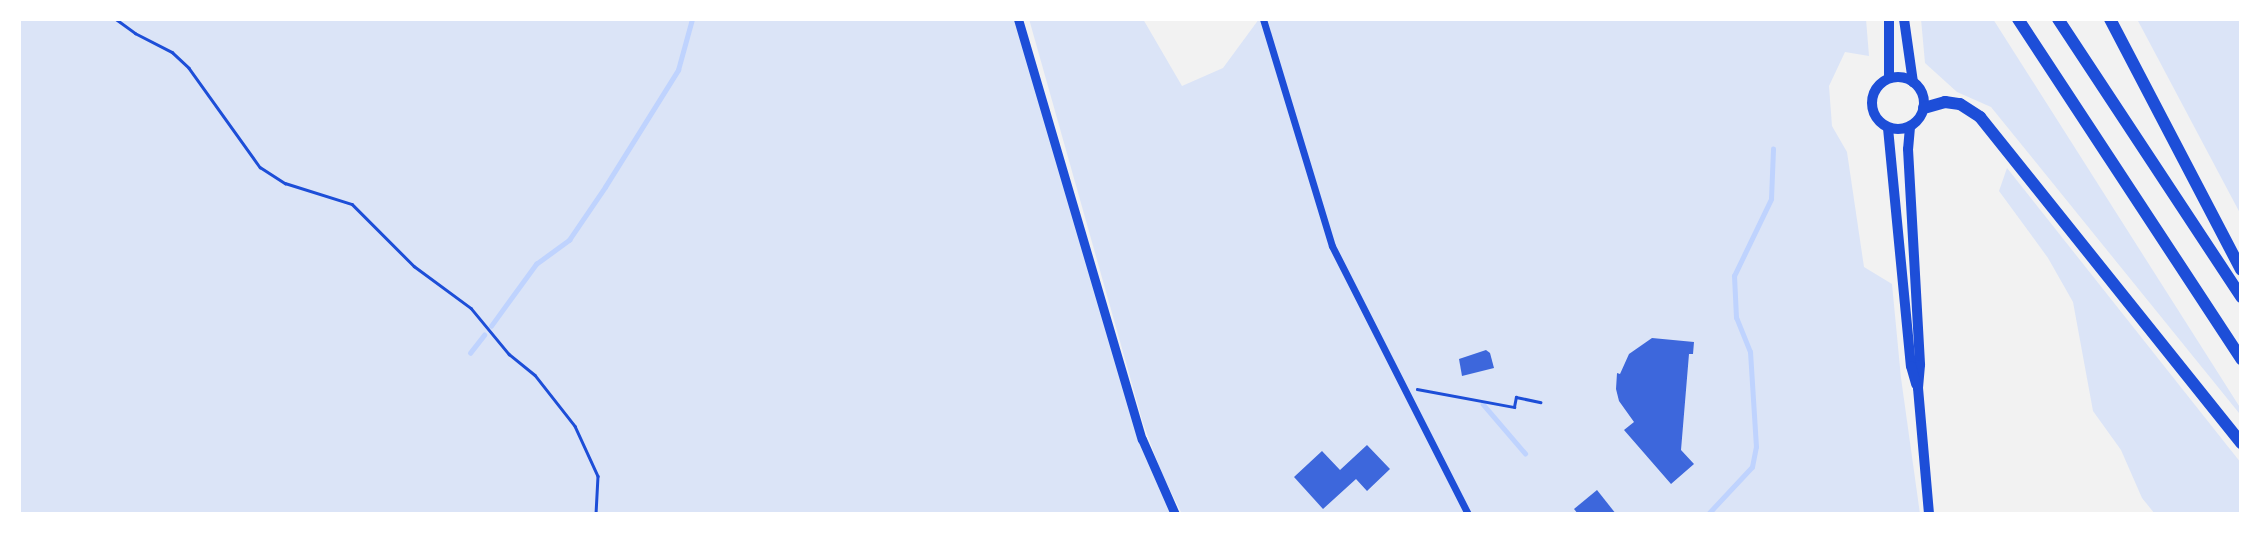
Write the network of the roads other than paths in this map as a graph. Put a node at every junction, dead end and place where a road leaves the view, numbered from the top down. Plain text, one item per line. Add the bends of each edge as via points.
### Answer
1 (1018, 19) edge
2 (1263, 19) edge
3 (1889, 19) edge
4 (1904, 19) edge
5 (2018, 19) edge
6 (2058, 19) edge
7 (2109, 19) edge
8 (1889, 79) junction
9 (1913, 82) junction
10 (1924, 108) junction
11 (1910, 127) junction
12 (1888, 128) junction
13 (2241, 270) edge
14 (2241, 297) edge
15 (2241, 359) edge
16 (1918, 388) junction
17 (2241, 443) edge
18 (1175, 514) edge
19 (1468, 514) edge
20 (1929, 514) edge

1 - 18 street via 1142,439
2 - 19 street via 1332,246
3 - 8 main road
4 - 9 main road
5 - 15 highway
6 - 14 highway
7 - 13 highway
8 - 9 main road via 1902,77
8 - 12 main road via 1877,88 1872,102 1876,118
9 - 10 main road via 1924,96
10 - 11 main road
10 - 17 highway via 1953,103 1980,117
11 - 12 main road
11 - 16 main road
12 - 16 main road via 1910,366
16 - 20 main road

